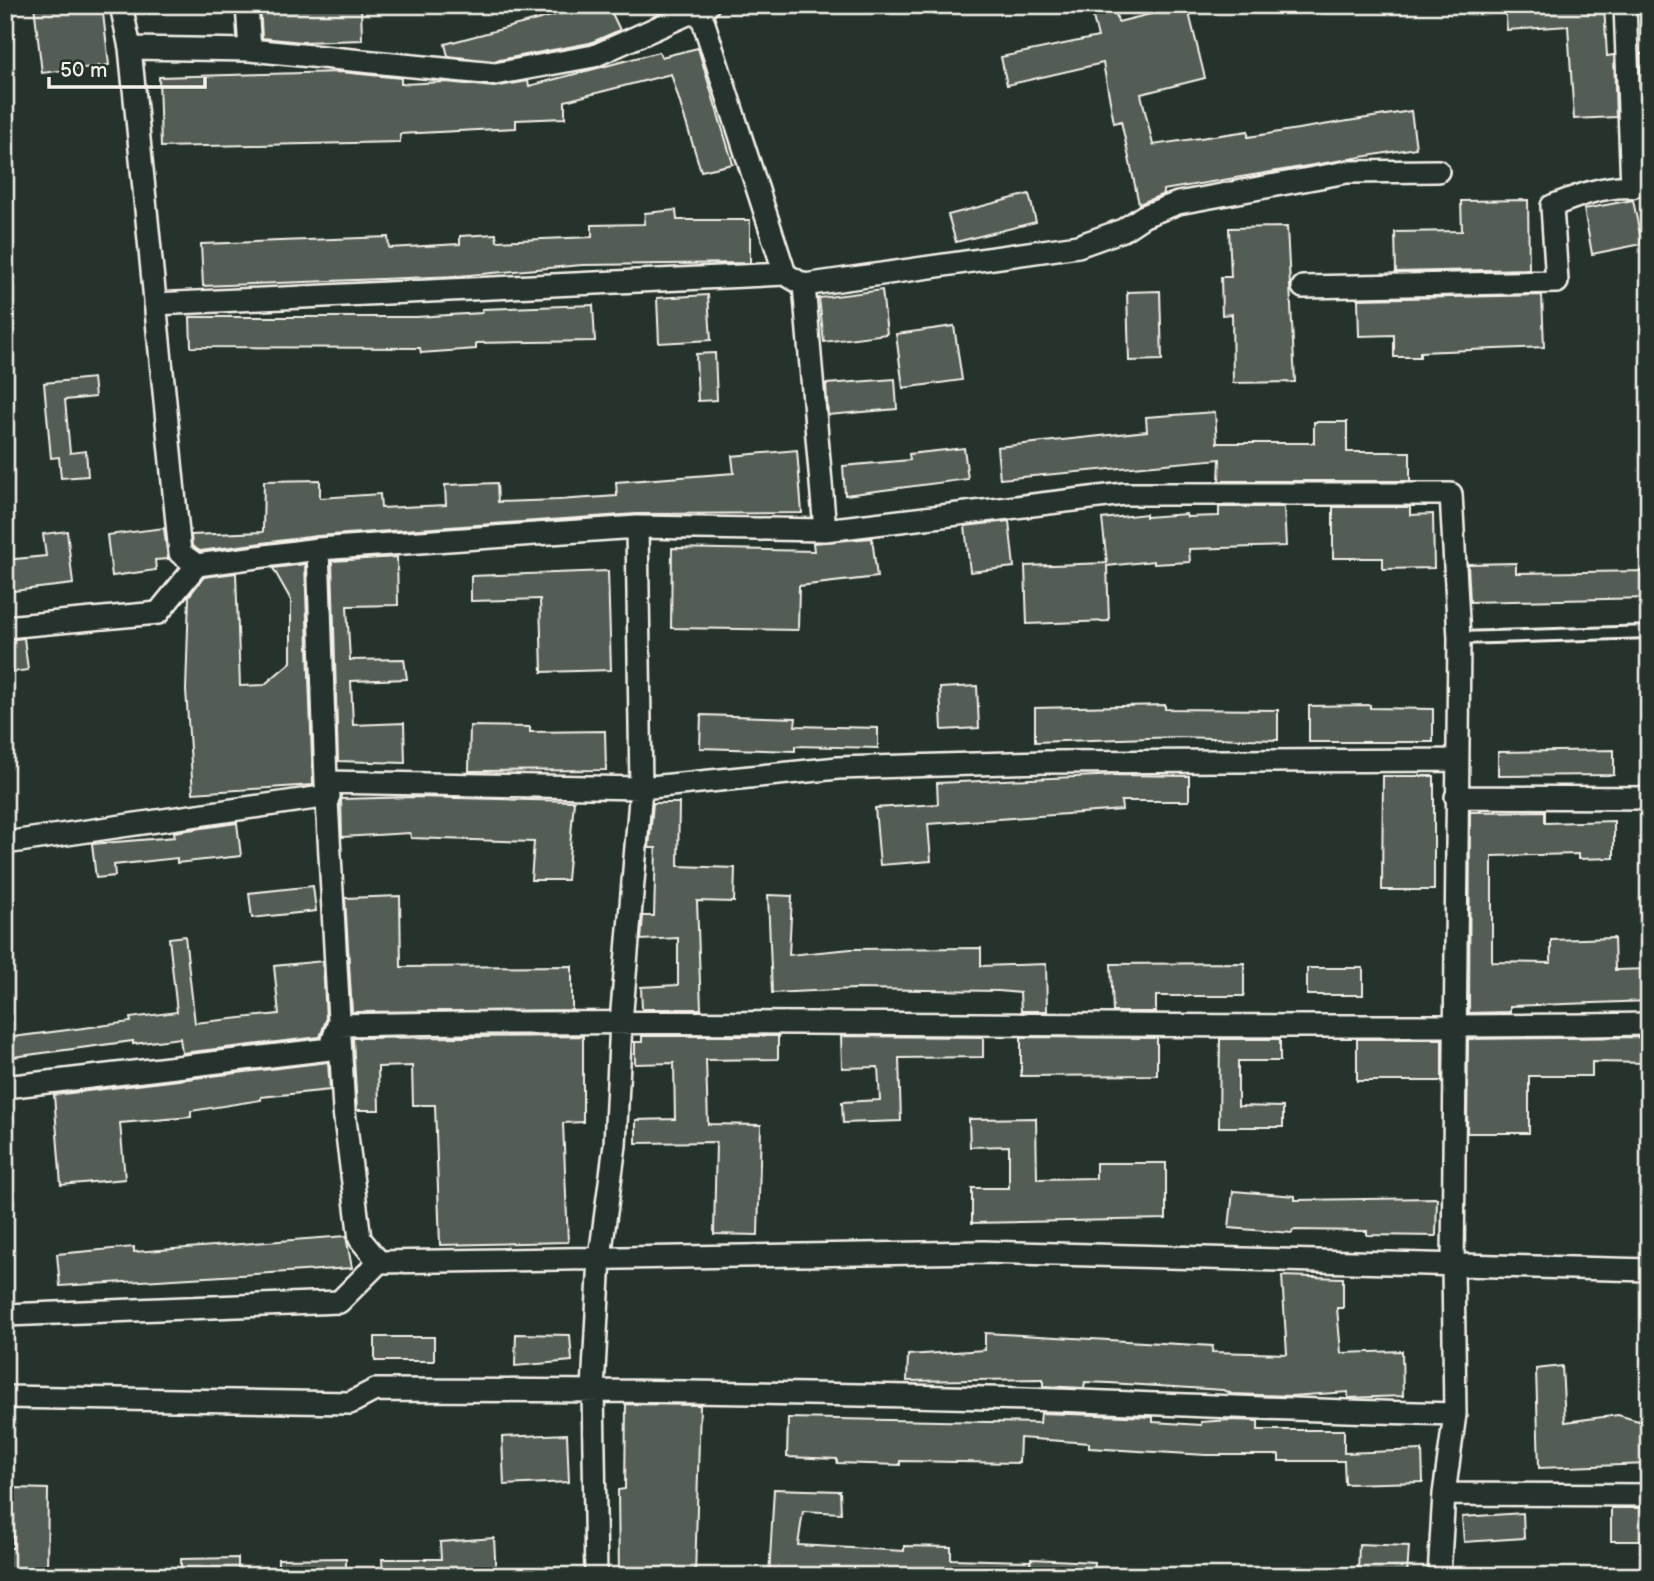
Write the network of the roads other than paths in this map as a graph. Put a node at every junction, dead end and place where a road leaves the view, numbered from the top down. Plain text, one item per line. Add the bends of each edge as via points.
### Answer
1 (121, 5) edge
2 (247, 5) edge
3 (1625, 5) edge
4 (704, 8) edge
5 (130, 48) junction
6 (250, 50) junction
7 (1438, 171) dead end
8 (785, 274) junction
9 (804, 285) junction
10 (1303, 287) dead end
11 (155, 304) junction
12 (637, 527) junction
13 (825, 530) junction
14 (318, 549) junction
15 (197, 565) junction
16 (5, 627) edge
17 (1649, 632) edge
18 (1459, 638) junction
19 (1456, 760) junction
20 (641, 788) junction
21 (328, 789) junction
22 (1456, 797) junction
23 (1649, 799) edge
24 (5, 844) edge
25 (621, 1022) junction
26 (1649, 1024) edge
27 (338, 1025) junction
28 (1454, 1027) junction
29 (5, 1087) edge
30 (600, 1257) junction
31 (379, 1262) junction
32 (1453, 1265) junction
33 (1649, 1270) edge
34 (5, 1315) edge
35 (593, 1390) junction
36 (5, 1397) edge
37 (1455, 1414) junction
38 (1444, 1493) junction
39 (1649, 1495) edge
40 (596, 1576) edge
41 (1438, 1576) edge

1 - 5 street
2 - 6 street
3 - 10 street via 1632,187 1577,196 1552,206 1557,282
4 - 6 street via 594,56 495,74
4 - 8 street
5 - 6 street
5 - 11 street
7 - 9 street via 1347,172 1178,203 1078,246
8 - 9 street
8 - 11 street
9 - 13 street
11 - 15 street via 180,553
12 - 13 street
12 - 14 street
12 - 20 street
13 - 18 street via 1124,494 1451,494
14 - 15 street
14 - 21 street
15 - 16 street via 158,613
17 - 18 lane
18 - 19 street
19 - 20 street via 838,768
19 - 22 street
20 - 21 street
20 - 25 street
21 - 24 street
21 - 27 street
22 - 23 street
22 - 28 street
25 - 27 street
25 - 28 street
25 - 30 street via 615,1145
26 - 28 street
27 - 29 street via 330,1049
27 - 31 street via 360,1240
28 - 32 street
30 - 31 street
30 - 32 street via 984,1252
30 - 35 street
31 - 34 street via 339,1303
32 - 33 street
32 - 37 street
35 - 36 street via 375,1390 350,1403
35 - 37 street
35 - 40 street
37 - 38 street
38 - 39 street
38 - 41 street

